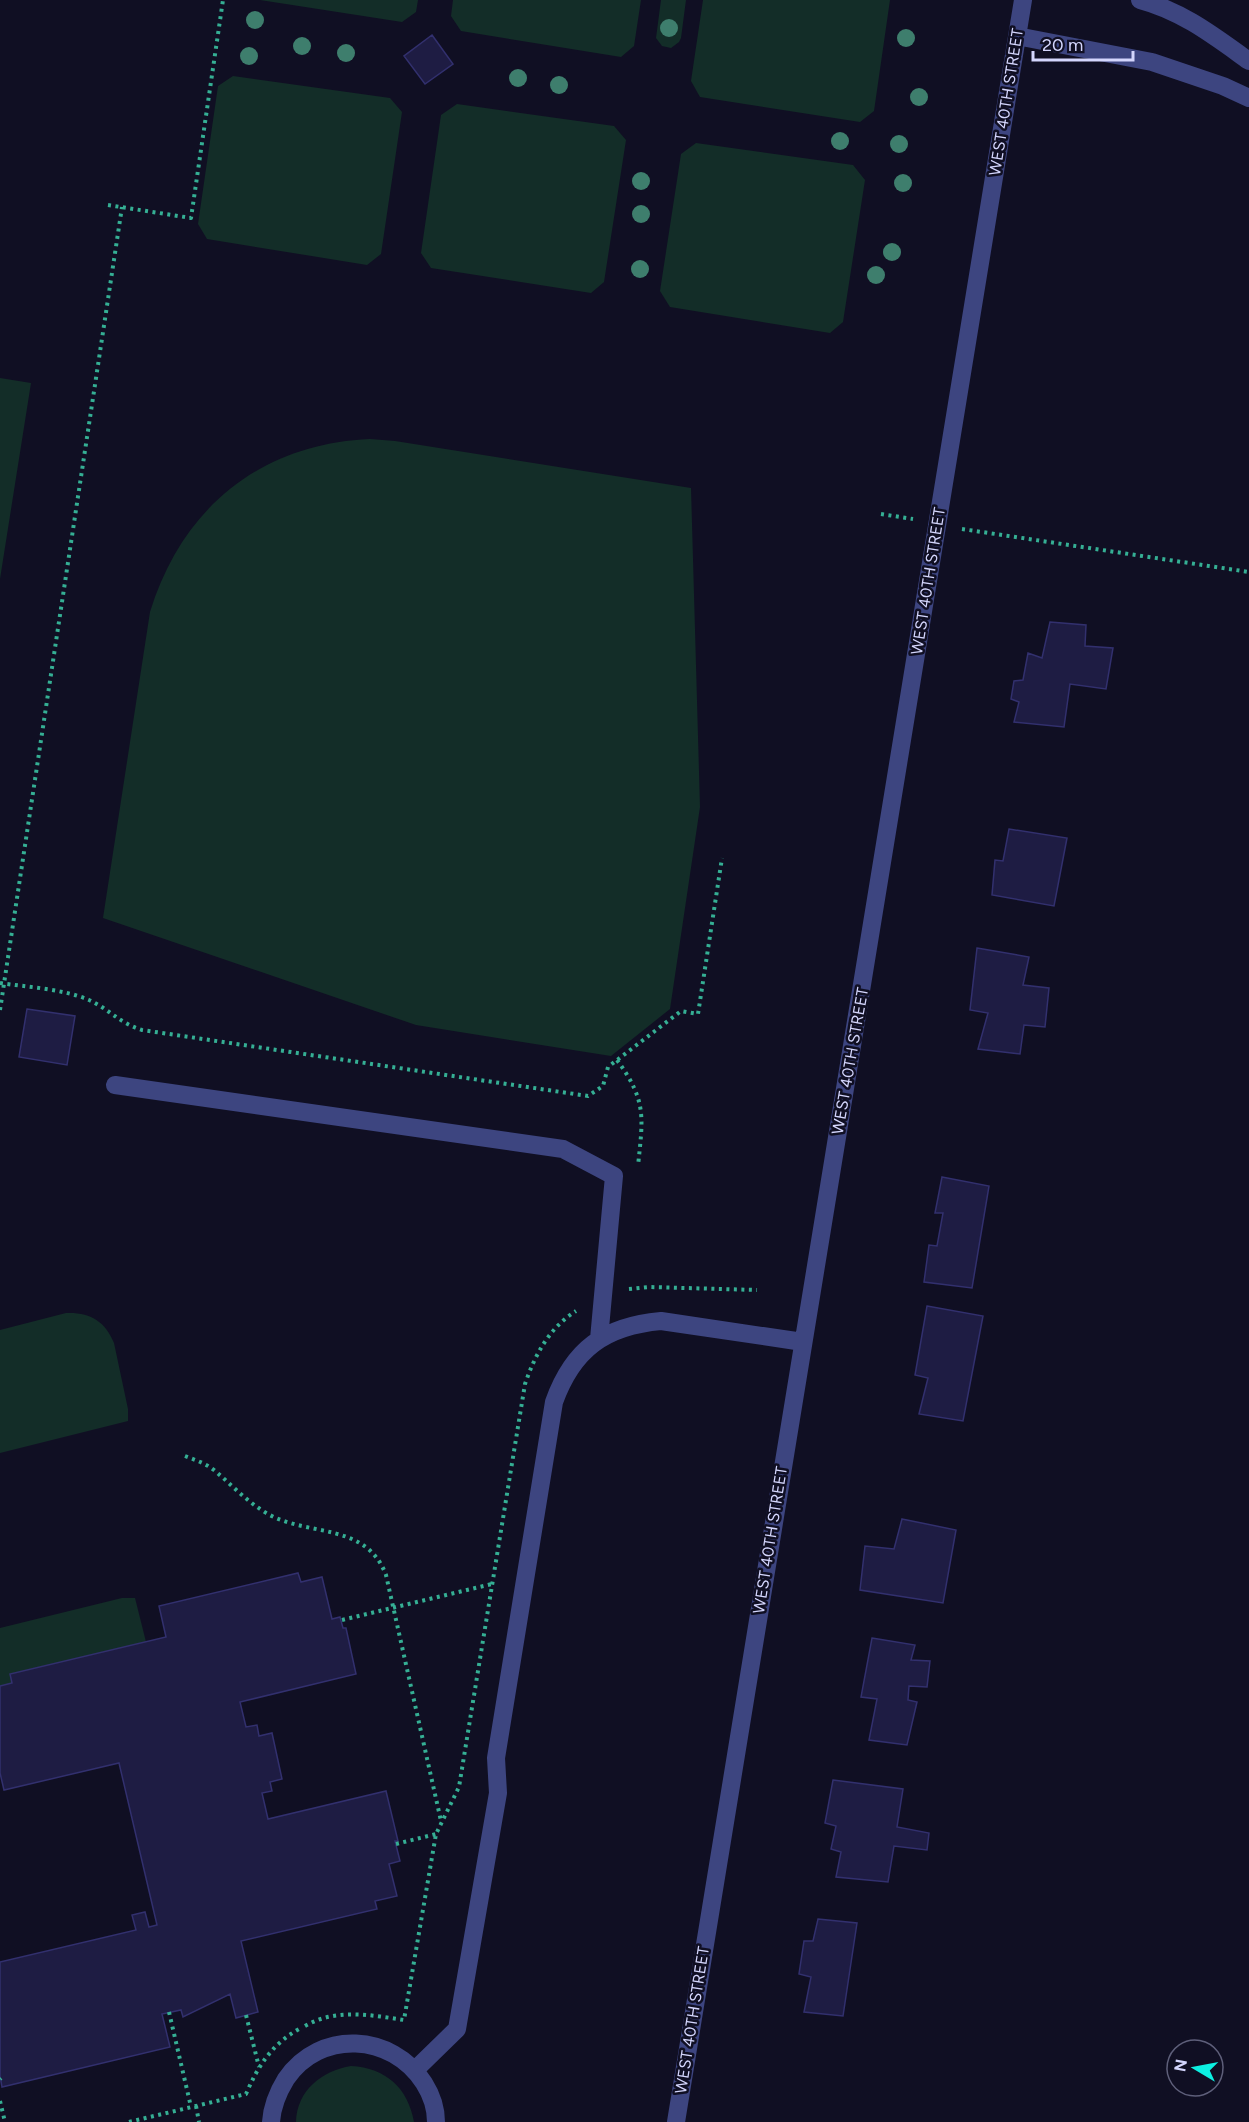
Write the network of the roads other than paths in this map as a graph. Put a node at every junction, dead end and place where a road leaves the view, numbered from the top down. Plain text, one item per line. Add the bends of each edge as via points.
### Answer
1 (1023, 0) edge
2 (1140, 0) edge
3 (1017, 36) junction
4 (1249, 61) edge
5 (1249, 98) edge
6 (114, 1085) dead end
7 (598, 1339) junction
8 (803, 1342) junction
9 (415, 2070) junction
10 (272, 2122) edge
11 (436, 2122) edge
12 (676, 2122) edge

1 - 3 street, WEST 40TH STREET
2 - 4 street via 1163,6 1191,21
3 - 5 street via 1152,62
3 - 8 street, WEST 40TH STREET
6 - 7 street via 563,1149 614,1176
7 - 8 street via 638,1323 661,1322
7 - 9 street via 571,1366 554,1402 496,1758 498,1793 457,2029
8 - 12 street, WEST 40TH STREET
9 - 10 street via 393,2052 368,2044 340,2044 315,2052 293,2069 278,2092
9 - 11 street via 430,2093

